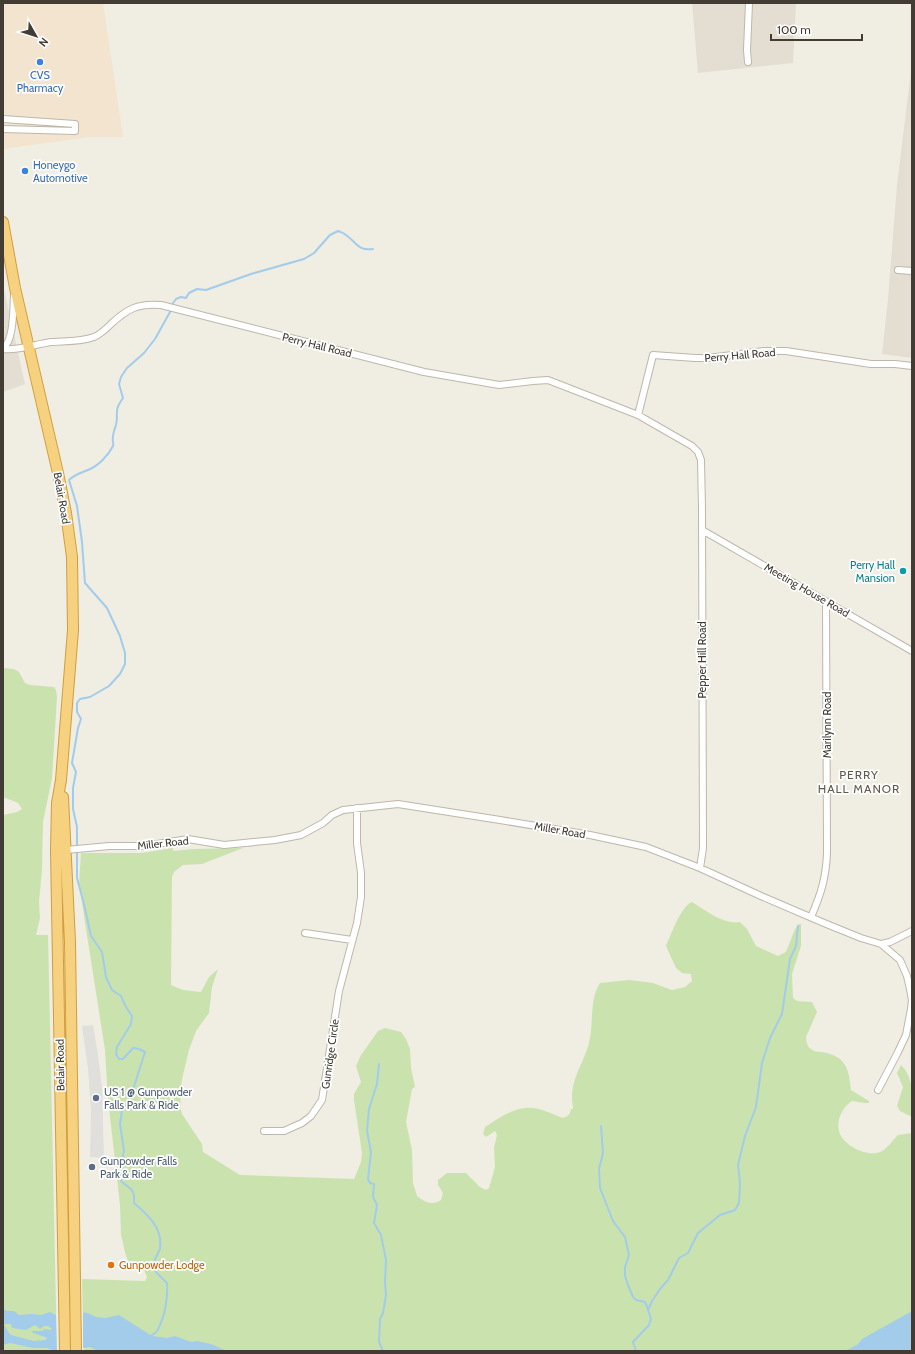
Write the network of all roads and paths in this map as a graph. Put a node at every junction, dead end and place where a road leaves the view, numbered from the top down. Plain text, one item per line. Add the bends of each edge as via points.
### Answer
1 (750, 3) edge
2 (748, 62) dead end
3 (3, 119) edge
4 (3, 129) edge
5 (3, 222) edge
6 (898, 270) dead end
7 (912, 271) edge
8 (15, 288) junction
9 (28, 346) junction
10 (3, 349) edge
11 (912, 366) edge
12 (638, 415) junction
13 (698, 452) joint
14 (702, 530) junction
15 (826, 602) junction
16 (912, 651) edge
17 (357, 808) junction
18 (69, 850) junction
19 (700, 868) junction
20 (810, 917) junction
21 (912, 931) edge
22 (306, 933) dead end
23 (352, 940) junction
24 (881, 944) junction
25 (878, 1090) dead end
26 (264, 1131) dead end
27 (65, 1351) edge
28 (76, 1351) edge

1 - 2 street
3 - 4 street via 75,124 75,131
5 - 8 highway, Belair Road
6 - 7 street
8 - 9 highway, Belair Road
8 - 10 street, Perry Hall Road via 12,333
9 - 10 street, Perry Hall Road via 15,350
9 - 12 street, Perry Hall Road via 94,338 138,305 154,304 424,372 499,385 548,380
9 - 18 highway, Belair Road via 58,473 72,557 73,630 57,803
11 - 12 street, Perry Hall Road via 871,364 786,351 695,358 653,355
12 - 13 street, Perry Hall Road via 686,442
13 - 14 street, Pepper Hill Road via 701,460
14 - 15 street, Meeting House Road
14 - 19 street, Pepper Hill Road via 703,848
15 - 16 street, Meeting House Road
15 - 20 street, Marilynn Road via 828,853 825,879
17 - 18 street, Miller Road via 343,810 309,831 287,838 224,845 188,839 145,846
17 - 19 street, Miller Road via 398,804 590,835 646,847
17 - 23 street, Gunridge Circle via 361,897
18 - 27 highway, Belair Road
18 - 28 highway, Belair Road
19 - 20 street, Miller Road
20 - 24 street, Miller Road
21 - 24 street
22 - 23 street
23 - 26 street, Gunridge Circle via 339,991 322,1100 311,1116 302,1123 284,1131
24 - 25 street, Miller Road via 900,960 907,976 912,1000 906,1035

